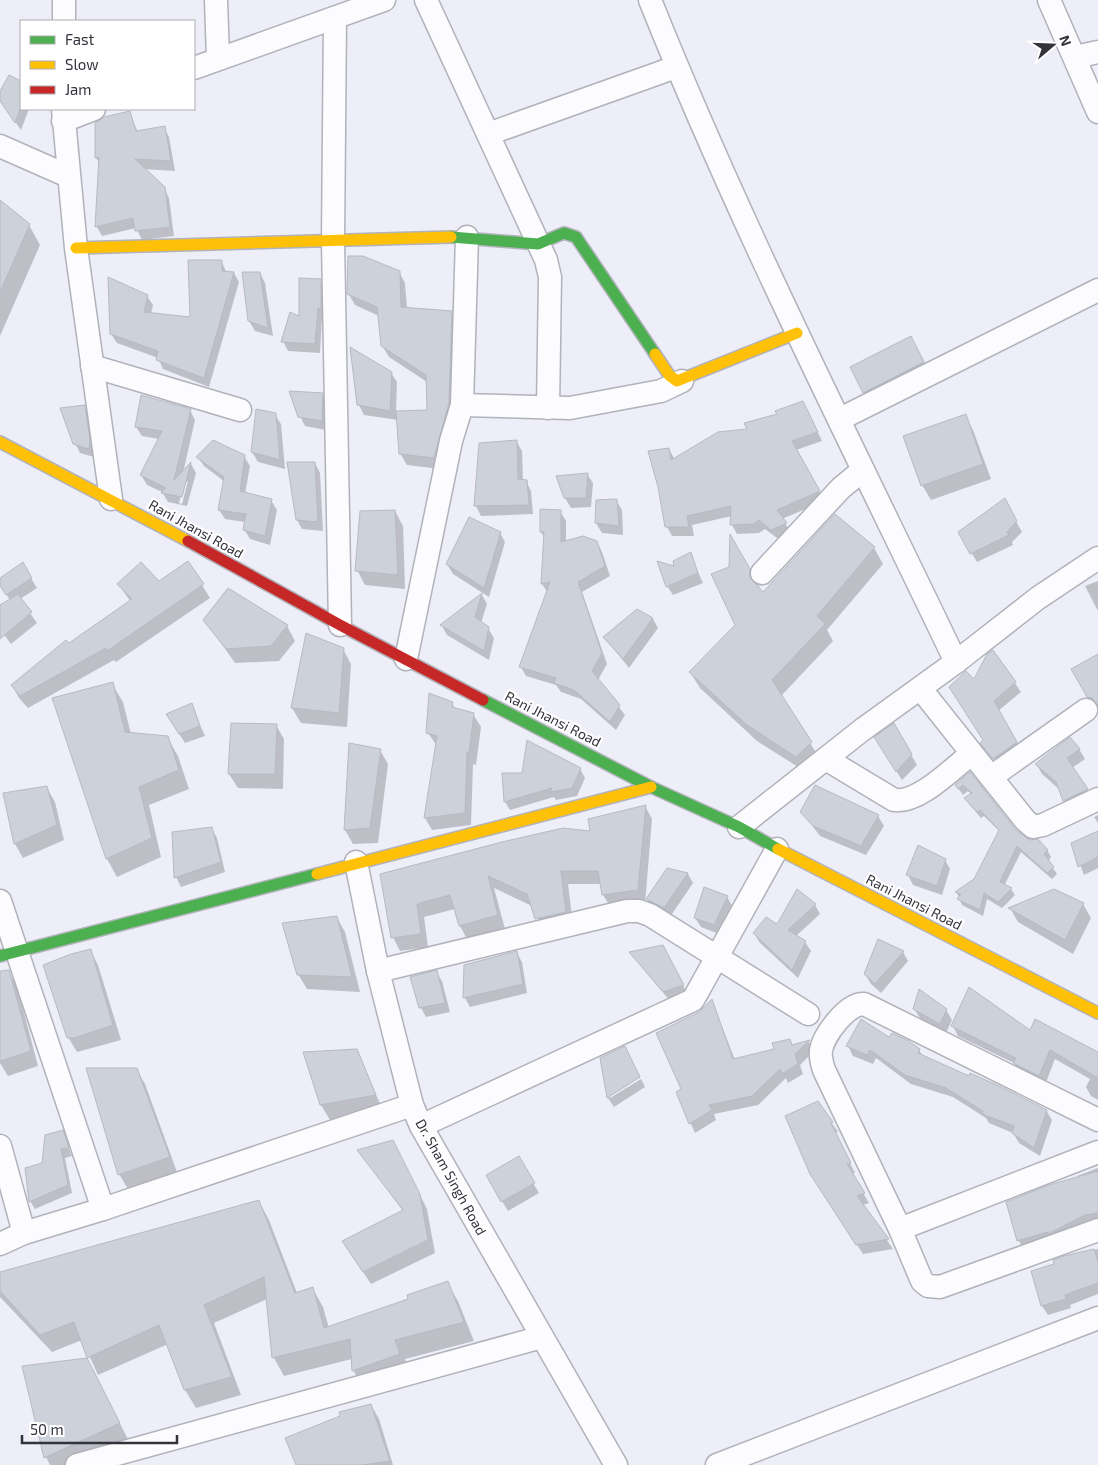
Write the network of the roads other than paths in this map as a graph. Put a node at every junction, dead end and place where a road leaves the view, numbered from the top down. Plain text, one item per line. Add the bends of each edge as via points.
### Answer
1 (64, 0) edge
2 (216, 0) edge
3 (384, 0) edge
4 (426, 0) edge
5 (650, 0) edge
6 (1049, 0) edge
7 (335, 18) junction
8 (64, 20) edge
9 (1098, 52) edge
10 (1075, 57) junction
11 (218, 58) junction
12 (676, 67) junction
13 (195, 68) edge
14 (89, 110) edge
15 (1098, 112) edge
16 (63, 115) edge
17 (488, 134) junction
18 (0, 146) edge
19 (68, 176) junction
20 (467, 237) junction
21 (333, 241) junction
22 (538, 244) junction
23 (76, 248) junction
24 (1098, 290) edge
25 (798, 333) junction
26 (92, 366) junction
27 (682, 381) junction
28 (462, 405) junction
29 (548, 408) junction
30 (240, 410) dead end
31 (840, 419) junction
32 (0, 442) edge
33 (863, 470) junction
34 (110, 499) junction
35 (1098, 558) edge
36 (762, 573) dead end
37 (340, 625) junction
38 (406, 659) junction
39 (956, 662) junction
40 (920, 688) junction
41 (1086, 710) dead end
42 (971, 754) junction
43 (826, 759) junction
44 (991, 777) junction
45 (651, 787) junction
46 (1098, 799) edge
47 (739, 827) junction
48 (777, 849) junction
49 (356, 862) junction
50 (0, 901) edge
51 (8, 954) edge
52 (718, 957) junction
53 (378, 971) junction
54 (1098, 1013) edge
55 (808, 1014) dead end
56 (412, 1105) junction
57 (1098, 1120) edge
58 (421, 1126) junction
59 (0, 1146) edge
60 (1098, 1152) edge
61 (103, 1208) junction
62 (900, 1229) junction
63 (1098, 1230) edge
64 (24, 1233) junction
65 (0, 1244) edge
66 (1098, 1318) edge
67 (542, 1337) junction
68 (78, 1465) edge
69 (616, 1465) edge
70 (718, 1465) edge

1 - 8 street
2 - 11 street
3 - 7 street
4 - 17 street
5 - 12 street
6 - 10 street
7 - 11 street
7 - 21 street
9 - 10 street
10 - 15 street
11 - 13 street
12 - 17 street
12 - 25 street
14 - 16 street
16 - 19 street
17 - 22 street
18 - 19 street
19 - 23 street
20 - 21 street
20 - 22 street
20 - 28 street
21 - 23 street
21 - 37 street
22 - 27 street via 564,233 576,237 669,375
22 - 29 street via 550,277
23 - 26 street
24 - 31 street
25 - 27 street
25 - 31 street
26 - 30 street
26 - 34 street
27 - 29 street via 661,391 570,408
28 - 29 street
28 - 38 street via 451,441
31 - 33 street
32 - 34 street, Rani Jhansi Road
33 - 36 street via 841,488
33 - 39 street
34 - 37 street, Rani Jhansi Road
35 - 39 street via 1038,598
37 - 38 street, Rani Jhansi Road
38 - 45 street, Rani Jhansi Road
39 - 40 street
40 - 42 street
40 - 43 street
41 - 44 street
42 - 43 street via 917,796 902,802
42 - 44 street
43 - 47 street
44 - 46 street via 1033,826 1043,825
45 - 47 street, Rani Jhansi Road
45 - 49 street
47 - 48 street, Rani Jhansi Road
48 - 52 street
48 - 54 street, Rani Jhansi Road
49 - 51 street
49 - 53 street, Dr. Sham Singh Road
50 - 51 street
51 - 61 street
52 - 53 street via 650,915 627,911
52 - 55 street
52 - 58 street via 700,992 685,1006
53 - 56 street, Dr. Sham Singh Road
56 - 58 street, Dr. Sham Singh Road
56 - 61 street
57 - 62 street via 864,1004 850,1008 832,1028 821,1050 821,1058
58 - 67 street, Dr. Sham Singh Road
59 - 64 street
60 - 62 street
61 - 64 street
62 - 63 street via 922,1281 934,1287
64 - 65 street
66 - 70 street
67 - 68 street
67 - 69 street, Dr. Sham Singh Road

